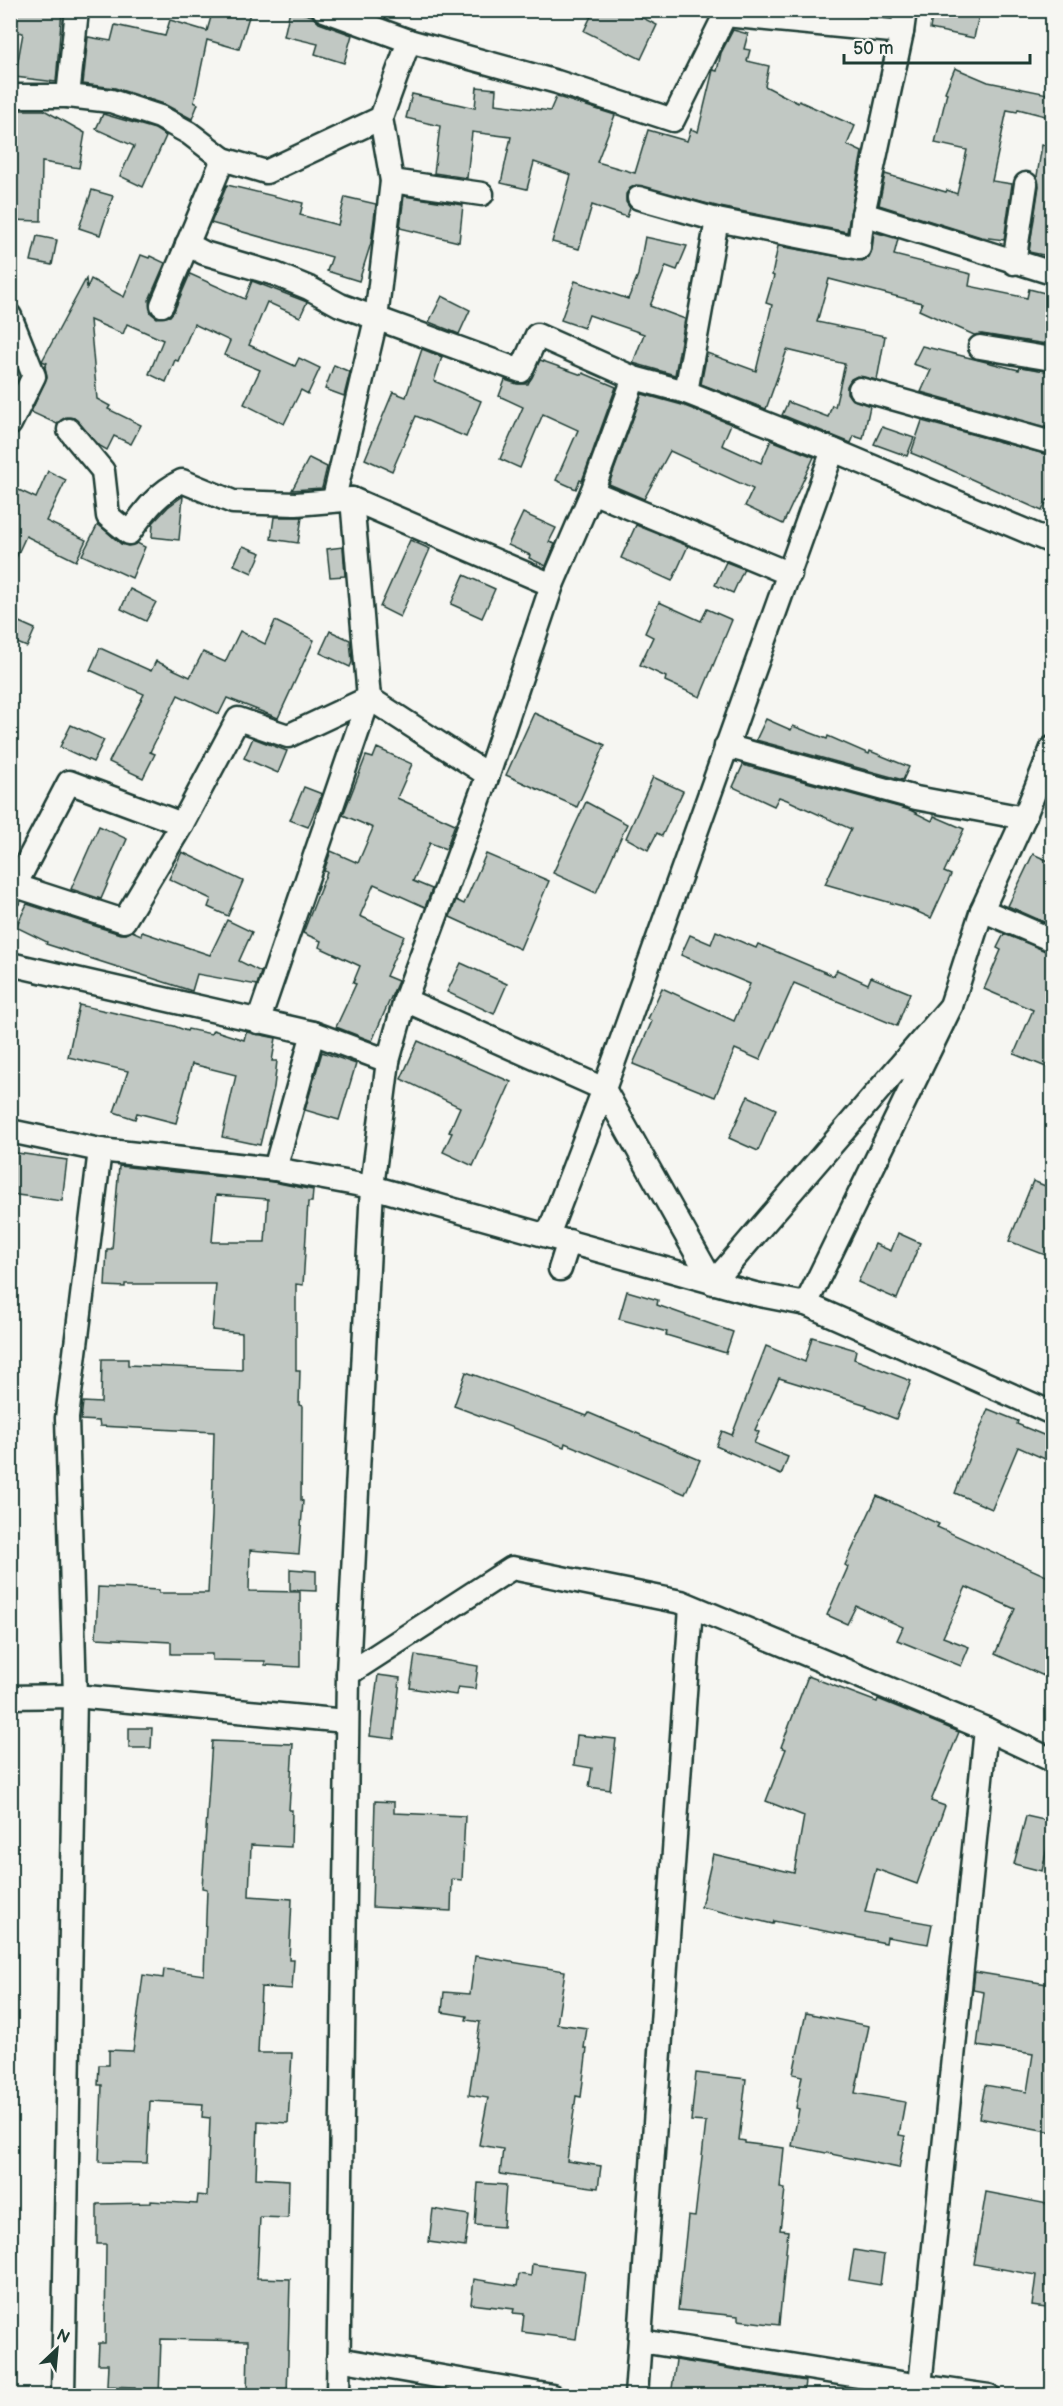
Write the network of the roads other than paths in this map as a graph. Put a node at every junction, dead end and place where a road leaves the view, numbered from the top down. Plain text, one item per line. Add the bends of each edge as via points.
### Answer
1 (77, 10) edge
2 (324, 10) edge
3 (904, 21) edge
4 (409, 41) junction
5 (10, 96) edge
6 (68, 96) junction
7 (381, 118) junction
8 (223, 159) junction
9 (392, 181) junction
10 (1026, 184) dead end
11 (482, 195) dead end
12 (639, 198) dead end
13 (863, 214) junction
14 (717, 220) junction
15 (187, 244) junction
16 (1014, 263) junction
17 (1053, 273) edge
18 (162, 305) dead end
19 (10, 316) edge
20 (375, 319) junction
21 (980, 347) dead end
22 (1053, 359) edge
23 (634, 378) junction
24 (860, 389) dead end
25 (686, 392) junction
26 (10, 424) edge
27 (69, 430) dead end
28 (1053, 443) edge
29 (832, 450) junction
30 (592, 492) junction
31 (348, 499) junction
32 (1053, 542) edge
33 (790, 574) junction
34 (552, 585) junction
35 (369, 698) junction
36 (726, 746) junction
37 (1052, 749) edge
38 (488, 775) junction
39 (1024, 818) junction
40 (182, 824) junction
41 (12, 888) edge
42 (982, 910) junction
43 (1053, 940) edge
44 (10, 964) edge
45 (405, 1000) junction
46 (951, 1006) junction
47 (258, 1022) junction
48 (313, 1033) junction
49 (388, 1061) junction
50 (604, 1089) junction
51 (10, 1131) edge
52 (100, 1149) junction
53 (275, 1169) junction
54 (372, 1187) junction
55 (559, 1238) junction
56 (560, 1269) dead end
57 (713, 1283) junction
58 (806, 1305) junction
59 (1053, 1413) edge
60 (691, 1606) junction
61 (348, 1674) junction
62 (75, 1696) junction
63 (10, 1697) edge
64 (346, 1721) junction
65 (986, 1729) junction
66 (1053, 1760) edge
67 (641, 2341) junction
68 (338, 2359) junction
69 (920, 2386) junction
70 (63, 2396) edge
71 (338, 2396) edge
72 (552, 2396) edge
73 (636, 2396) edge
74 (989, 2396) edge

1 - 6 street
2 - 4 street
3 - 4 street via 725,15 673,120 557,82
3 - 13 street
4 - 7 street
5 - 6 street
6 - 8 street via 111,101 160,117
7 - 8 street via 266,172
7 - 9 street
8 - 15 street
9 - 11 street
9 - 20 street
10 - 16 street
12 - 14 street
13 - 14 street via 859,248
13 - 16 street
14 - 25 street
15 - 18 street
15 - 20 street via 204,253 275,274
16 - 17 street
19 - 26 street via 34,376
20 - 23 street via 522,371 537,335
20 - 31 street via 335,494
21 - 22 street
23 - 25 street
23 - 30 street
24 - 28 street
25 - 29 street
27 - 31 street via 103,471 108,516 129,533 151,502 182,481 233,502 296,504
29 - 32 street
29 - 33 street
30 - 33 street
30 - 34 street
31 - 34 street
31 - 35 street
33 - 36 street
34 - 38 street
35 - 38 street
35 - 40 street via 288,736 238,719
35 - 47 street
36 - 39 street via 916,798
36 - 50 street
37 - 39 street
38 - 45 street
39 - 42 street
40 - 41 street via 124,921
40 - 41 street via 69,782
42 - 43 street
42 - 46 street
44 - 47 street
45 - 49 street
45 - 50 street
46 - 57 street
46 - 58 street
47 - 48 street
48 - 49 street
48 - 53 street
49 - 54 street
50 - 55 street
50 - 57 street
51 - 52 street
52 - 53 street
52 - 62 street via 66,1418
53 - 54 street
54 - 55 street
54 - 61 street
55 - 56 street
55 - 57 street
57 - 58 street
58 - 59 street
60 - 61 street via 512,1568
60 - 65 street
60 - 67 street
61 - 64 street
62 - 63 street
62 - 64 street
62 - 70 street
64 - 68 street
65 - 66 street
65 - 69 street
67 - 69 street
67 - 73 street
68 - 71 street
68 - 72 street
69 - 74 street

